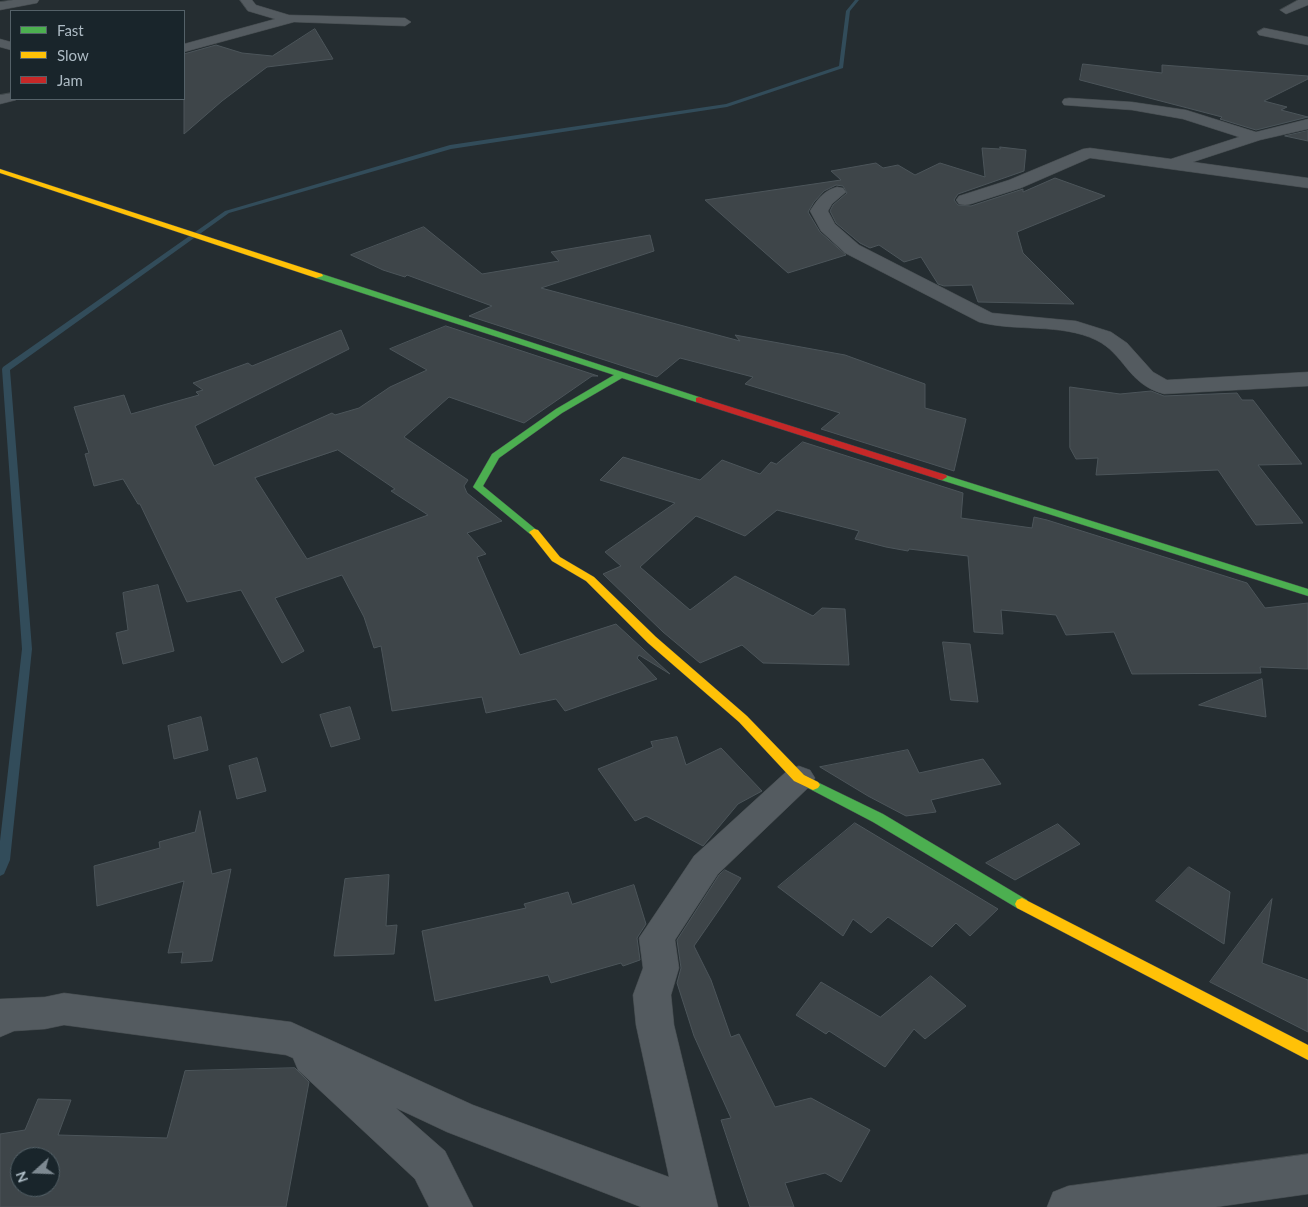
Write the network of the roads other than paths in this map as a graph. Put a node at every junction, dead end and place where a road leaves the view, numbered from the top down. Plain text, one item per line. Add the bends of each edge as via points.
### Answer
1 (33, 0) edge
2 (246, 0) edge
3 (1308, 0) edge
4 (0, 6) edge
5 (1286, 10) dead end
6 (287, 20) junction
7 (405, 22) dead end
8 (1264, 32) dead end
9 (1308, 41) edge
10 (185, 48) edge
11 (1069, 102) dead end
12 (1308, 124) edge
13 (1255, 137) junction
14 (1171, 164) junction
15 (0, 171) edge
16 (1308, 183) edge
17 (837, 192) dead end
18 (965, 200) dead end
19 (621, 375) junction
20 (1308, 379) edge
21 (1308, 593) edge
22 (799, 778) junction
23 (0, 1020) edge
24 (291, 1040) junction
25 (1308, 1052) edge
26 (1308, 1174) edge
27 (452, 1207) edge
28 (696, 1207) edge
29 (1068, 1207) edge

1 - 4 street
2 - 6 street via 252,8
3 - 5 street
6 - 7 street
6 - 10 street
8 - 9 street
11 - 13 street via 1132,106 1186,115
12 - 13 street
13 - 14 street
14 - 16 street
14 - 18 street via 1083,154 1015,184
15 - 19 street
17 - 20 street via 819,210 827,227 852,249 986,318 1066,326 1105,336 1149,382 1164,388
19 - 21 street
19 - 22 street via 559,411 495,456 478,487 539,536 556,558 590,579 652,640 744,719
22 - 25 street via 878,818 1044,917
22 - 28 street via 706,865 657,938 661,968 652,995 655,1025
23 - 24 street via 2,1015 64,1009
24 - 27 street via 430,1165
24 - 28 street via 461,1119
26 - 29 street

